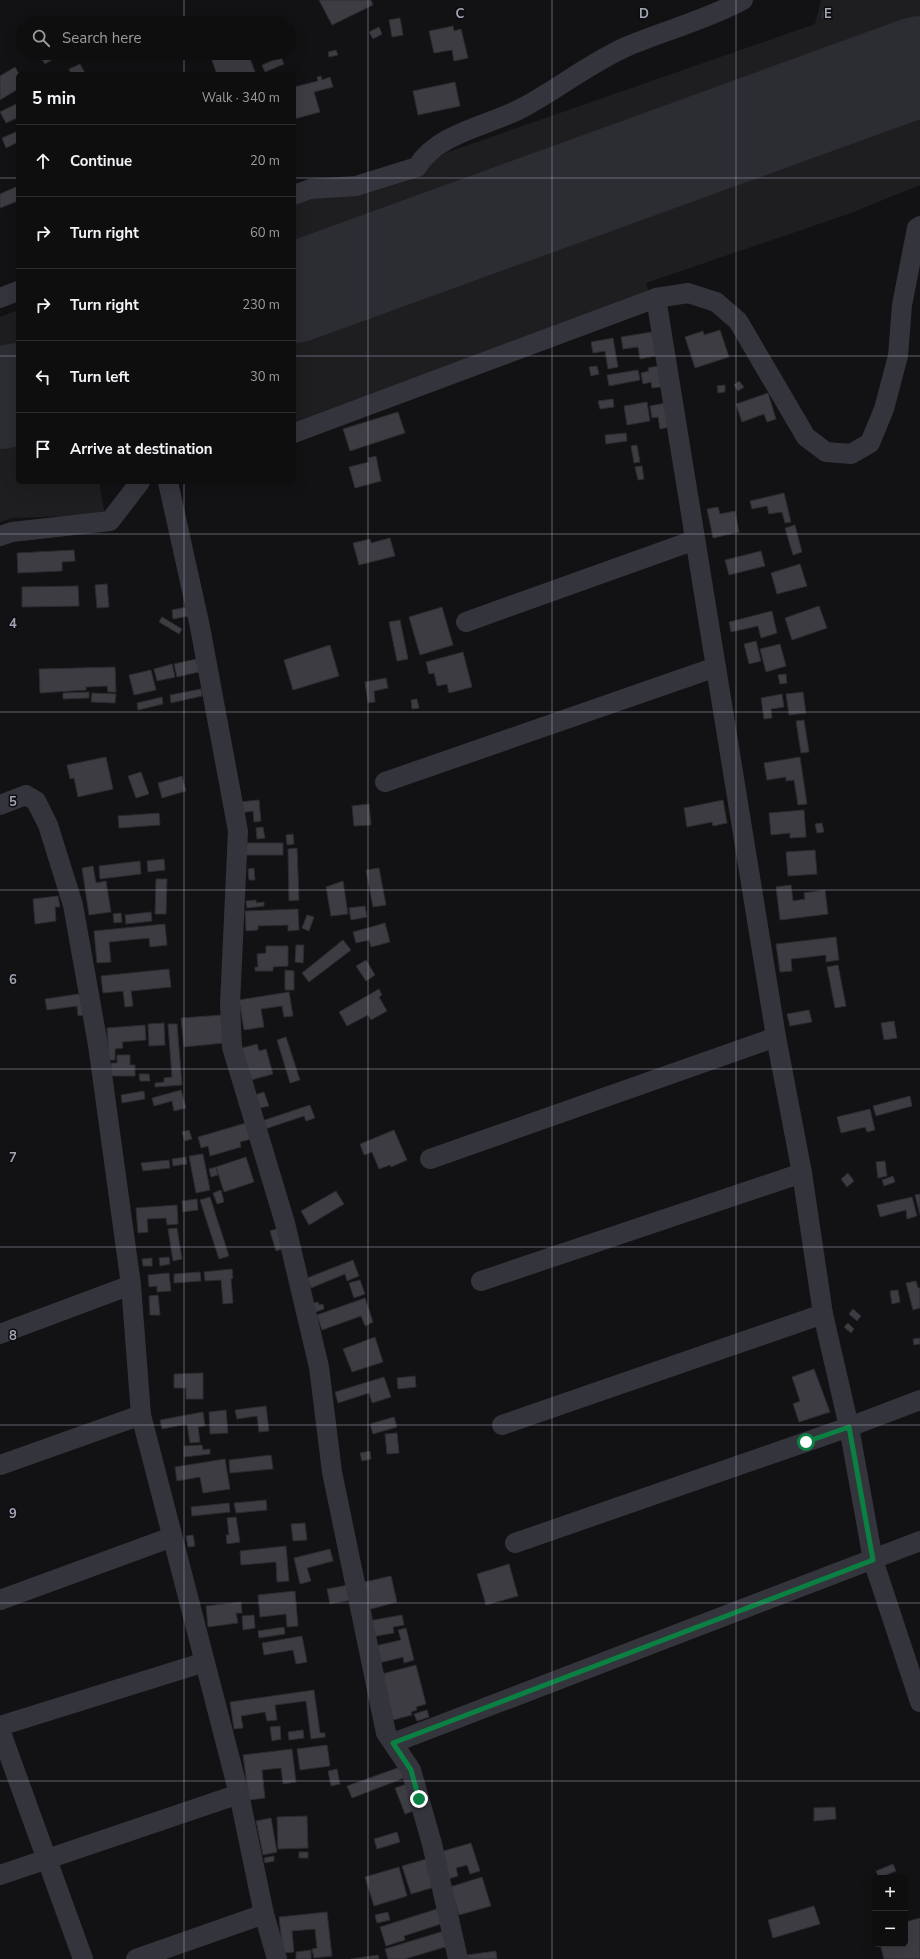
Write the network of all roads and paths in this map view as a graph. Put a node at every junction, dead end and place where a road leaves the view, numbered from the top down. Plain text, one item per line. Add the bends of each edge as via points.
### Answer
1 (743, 0) edge
2 (296, 194) edge
3 (920, 226) edge
4 (16, 292) edge
5 (0, 298) edge
6 (656, 298) junction
7 (296, 432) edge
8 (138, 484) edge
9 (168, 484) edge
10 (0, 536) edge
11 (695, 540) junction
12 (466, 622) dead end
13 (716, 667) junction
14 (385, 782) dead end
15 (0, 805) edge
16 (776, 1037) junction
17 (430, 1159) dead end
18 (802, 1173) junction
19 (481, 1281) dead end
20 (131, 1284) junction
21 (823, 1314) junction
22 (0, 1334) edge
23 (920, 1400) edge
24 (141, 1415) junction
25 (502, 1425) dead end
26 (849, 1427) junction
27 (0, 1465) edge
28 (172, 1537) junction
29 (920, 1541) edge
30 (515, 1543) dead end
31 (873, 1560) junction
32 (0, 1600) edge
33 (205, 1662) junction
34 (920, 1702) edge
35 (0, 1726) edge
36 (0, 1730) edge
37 (393, 1743) junction
38 (239, 1794) junction
39 (47, 1858) junction
40 (0, 1875) edge
41 (264, 1914) junction
42 (83, 1959) edge
43 (136, 1959) edge
44 (277, 1959) edge
45 (458, 1959) edge

1 - 2 street via 597,61 520,109 450,139 424,156 417,167 356,186 310,189
3 - 6 street via 917,228 912,248 902,305 898,356 884,409 870,443 851,454 826,452 806,437 738,321 716,302 688,293
4 - 5 street
6 - 7 street
6 - 11 street
8 - 10 street via 110,521 12,532
9 - 37 street via 200,627 238,831 230,1004 232,1047 285,1223 315,1352 332,1472 386,1733
11 - 12 street
11 - 13 street
13 - 14 street
13 - 16 street
15 - 20 street via 26,796 36,801 48,825 73,905 98,1045
16 - 17 street
16 - 18 street
18 - 19 street
18 - 21 street
20 - 22 street
20 - 24 street
21 - 25 street
21 - 26 street
23 - 26 street
24 - 27 street
24 - 28 street
26 - 30 street
26 - 31 street
28 - 32 street
28 - 33 street
29 - 31 street
31 - 34 street
31 - 37 street
33 - 35 street
33 - 38 street
36 - 39 street
37 - 45 street via 411,1770 432,1844
38 - 39 street
38 - 41 street
39 - 40 street
39 - 42 street
41 - 43 street
41 - 44 street

